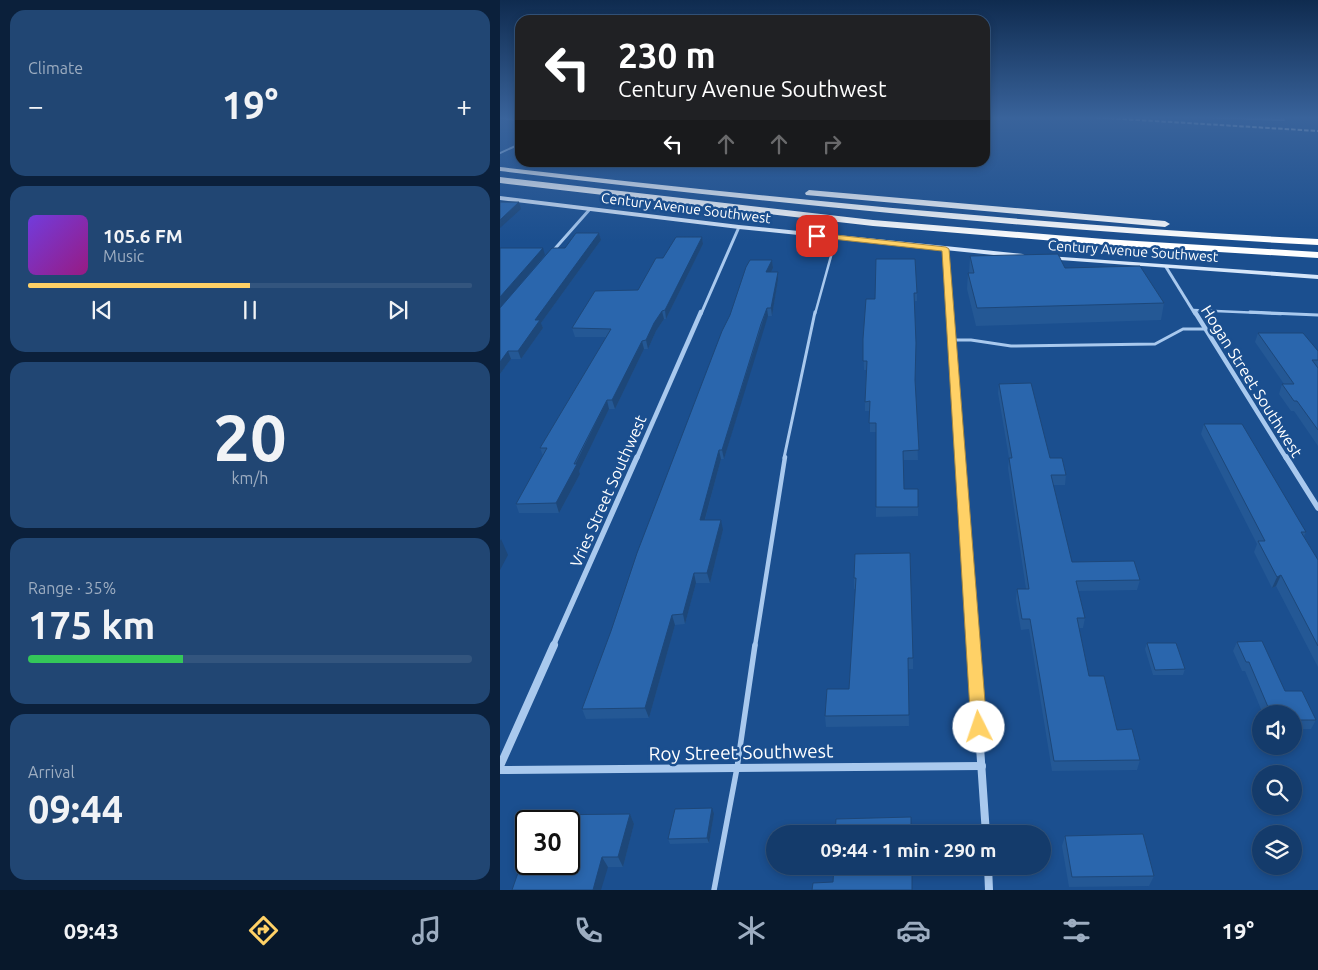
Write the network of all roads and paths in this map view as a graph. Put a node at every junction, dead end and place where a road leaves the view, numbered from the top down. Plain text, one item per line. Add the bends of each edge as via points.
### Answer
1 (573, 167) edge
2 (500, 169) edge
3 (500, 180) edge
4 (500, 198) edge
5 (590, 209) junction
6 (739, 227) junction
7 (836, 238) junction
8 (1318, 238) edge
9 (1318, 242) edge
10 (946, 249) junction
11 (551, 254) edge
12 (1032, 256) edge
13 (1318, 256) edge
14 (1041, 257) edge
15 (1166, 267) junction
16 (1318, 277) edge
17 (1193, 310) junction
18 (1318, 316) edge
19 (1205, 329) junction
20 (952, 340) junction
21 (1318, 508) edge
22 (500, 766) edge
23 (982, 766) junction
24 (737, 768) junction
25 (500, 770) edge
26 (985, 825) edge
27 (988, 875) edge
28 (714, 890) edge
29 (989, 890) edge

1 - 8 highway via 846,197
2 - 9 highway via 926,216
3 - 13 highway via 891,224
4 - 5 street, Century Avenue Southwest
5 - 6 street, Century Avenue Southwest
5 - 11 street
6 - 7 street, Century Avenue Southwest
6 - 22 street, Vries Street Southwest
7 - 10 street, Century Avenue Southwest
7 - 24 lane via 813,319 779,484
10 - 12 street, Century Avenue Southwest
10 - 20 street
14 - 15 street, Century Avenue Southwest
15 - 16 street, Century Avenue Southwest
15 - 17 street, Hogan Street Southwest
17 - 18 lane
17 - 19 street, Hogan Street Southwest
19 - 20 lane via 1183,329 1155,344 1011,346
19 - 21 street, Hogan Street Southwest
20 - 23 street
23 - 24 street, Roy Street Southwest
23 - 26 street
24 - 25 street, Roy Street Southwest
24 - 28 lane
27 - 29 street

